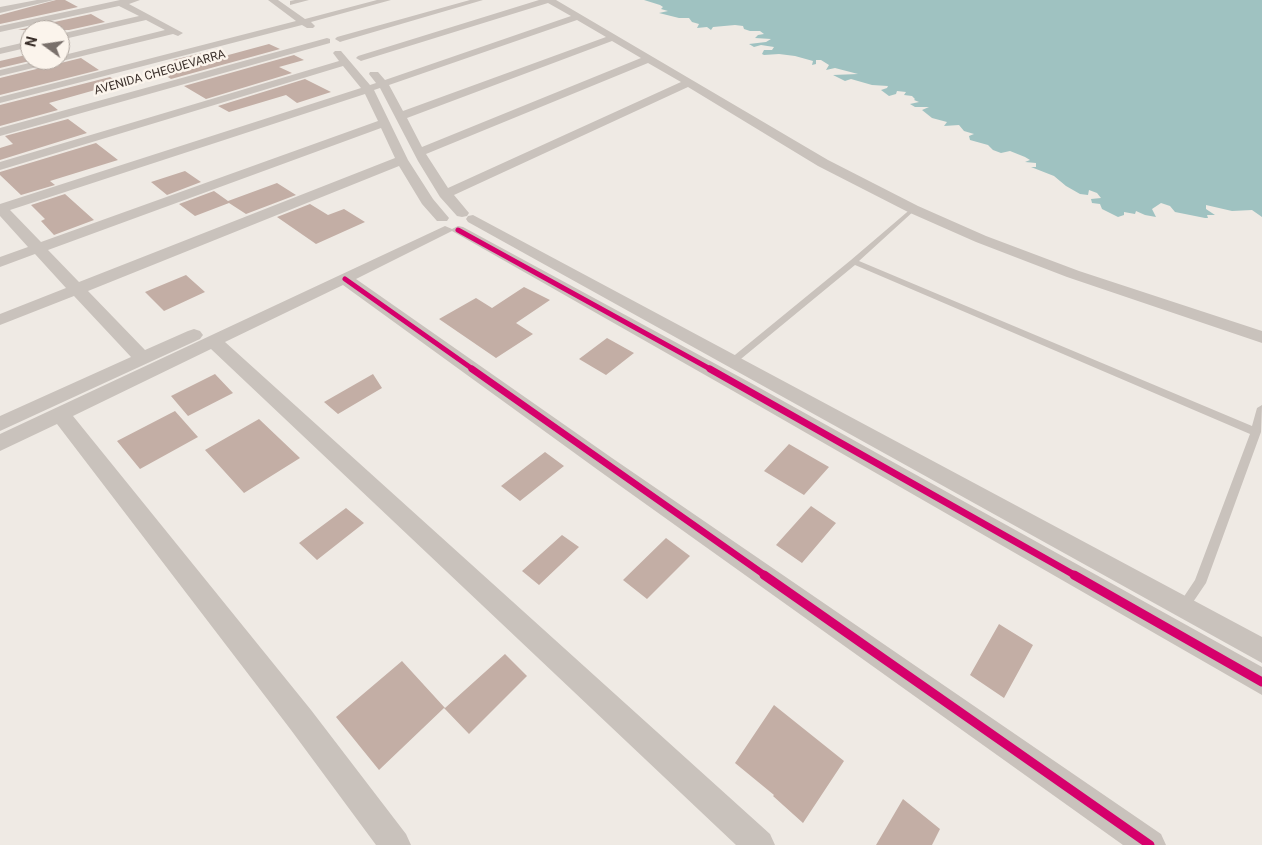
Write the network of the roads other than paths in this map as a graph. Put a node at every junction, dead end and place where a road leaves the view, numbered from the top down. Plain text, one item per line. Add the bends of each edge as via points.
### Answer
1 (50, 0) edge
2 (136, 0) edge
3 (272, 0) edge
4 (387, 0) edge
5 (479, 0) edge
6 (549, 0) edge
7 (296, 1) edge
8 (120, 3) junction
9 (0, 10) edge
10 (146, 17) junction
11 (578, 17) junction
12 (317, 18) junction
13 (304, 22) junction
14 (0, 29) edge
15 (173, 31) junction
16 (70, 35) edge
17 (612, 38) junction
18 (327, 41) junction
19 (20, 46) edge
20 (205, 47) junction
21 (350, 49) junction
22 (0, 51) edge
23 (70, 57) edge
24 (648, 59) junction
25 (346, 62) junction
26 (20, 68) edge
27 (0, 73) edge
28 (688, 83) junction
29 (383, 84) junction
30 (368, 89) junction
31 (0, 100) edge
32 (401, 116) junction
33 (383, 123) junction
34 (0, 132) edge
35 (420, 152) junction
36 (402, 160) junction
37 (0, 166) edge
38 (445, 194) junction
39 (0, 209) edge
40 (913, 209) junction
41 (453, 222) junction
42 (37, 248) junction
43 (0, 262) edge
44 (854, 262) junction
45 (345, 279) junction
46 (77, 289) junction
47 (0, 320) edge
48 (1262, 336) edge
49 (212, 342) junction
50 (142, 358) junction
51 (733, 361) junction
52 (1262, 408) edge
53 (60, 415) junction
54 (0, 424) edge
55 (1256, 432) junction
56 (0, 443) edge
57 (1183, 607) junction
58 (1262, 651) edge
59 (1262, 682) edge
60 (395, 845) edge
61 (759, 845) edge
62 (1150, 845) edge

1 - 9 street
2 - 8 street
3 - 13 street
4 - 12 street
5 - 21 street
6 - 11 street
6 - 21 street
7 - 12 street
8 - 10 street
8 - 14 street
10 - 15 street
10 - 16 street
11 - 17 street
11 - 29 street
12 - 13 street
12 - 21 street
13 - 18 street
13 - 20 street
15 - 20 street
15 - 23 street
17 - 24 street
17 - 32 street
18 - 25 street
18 - 34 street, AVENIDA CHEGUEVARRA
19 - 22 street
20 - 31 street
21 - 29 street
24 - 28 street
24 - 35 street
25 - 30 street
25 - 37 street
26 - 27 street
28 - 38 street
28 - 40 street via 823,163
29 - 30 street
29 - 32 street
30 - 33 street
30 - 39 street
32 - 35 street
33 - 36 street
33 - 42 street
35 - 38 street
36 - 41 street via 426,201
36 - 46 street
38 - 41 street
39 - 42 street
40 - 44 lane
40 - 48 street via 1100,284
41 - 45 street
41 - 50 street
41 - 51 street
41 - 59 street
42 - 43 street
42 - 46 street
44 - 51 lane
44 - 55 lane
45 - 49 street
45 - 62 street
46 - 47 street
46 - 50 street
49 - 53 street
49 - 61 street
50 - 54 street
51 - 57 street
52 - 55 lane
53 - 56 street
53 - 60 street via 301,720
55 - 57 lane via 1200,583
57 - 58 street

